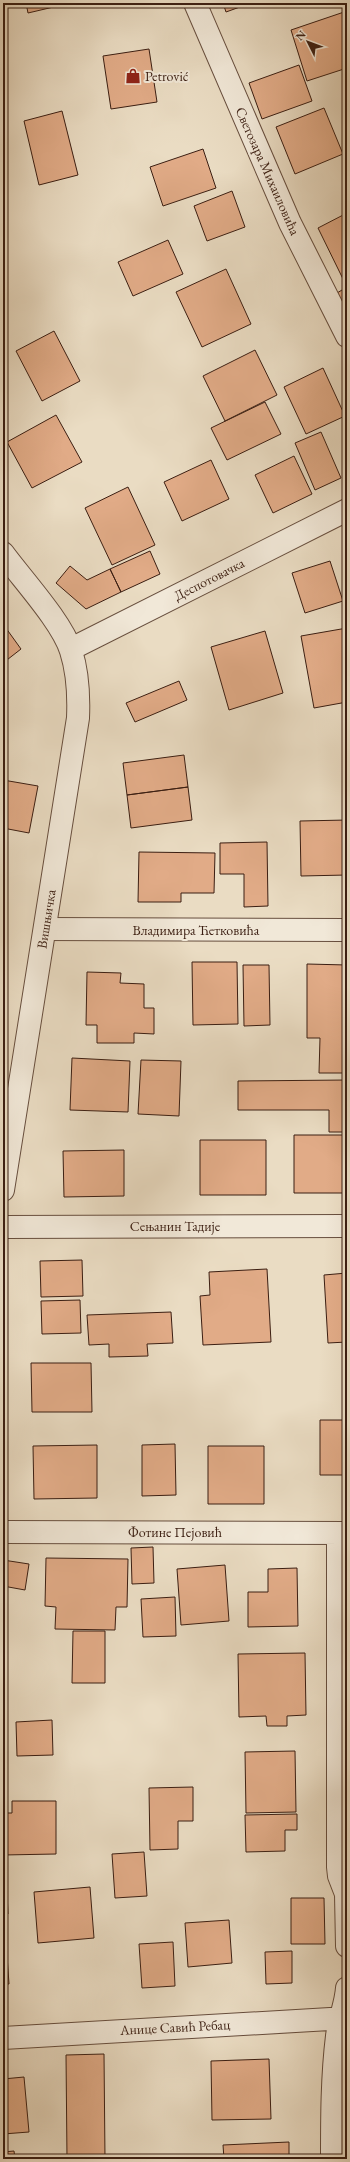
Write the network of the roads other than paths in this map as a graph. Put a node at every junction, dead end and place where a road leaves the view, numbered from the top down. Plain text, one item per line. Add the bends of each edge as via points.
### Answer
1 (195, 3) edge
2 (347, 336) edge
3 (347, 510) edge
4 (3, 553) edge
5 (71, 650) junction
6 (45, 929) junction
7 (347, 930) edge
8 (3, 1190) edge
9 (347, 1226) edge
10 (3, 1227) edge
11 (3, 1532) edge
12 (343, 1533) edge
13 (347, 1946) edge
14 (347, 1988) edge
15 (343, 2018) edge
16 (3, 2038) edge
17 (332, 2159) edge

1 - 2 street, Светозара Михаиловића via 290,223
3 - 5 street, Деспотовачка
4 - 5 street, Вишњичка via 57,625
5 - 6 street, Вишњичка via 78,682 78,718
6 - 7 street, Владимира Ћетковића
6 - 8 street, Вишњичка
9 - 10 street, Сењанин Тадије
11 - 12 street, Фотине Пејовић
12 - 13 street via 338,1867 346,1894
14 - 15 street
15 - 16 street, Анице Савић Ребац
15 - 17 street via 332,2108

